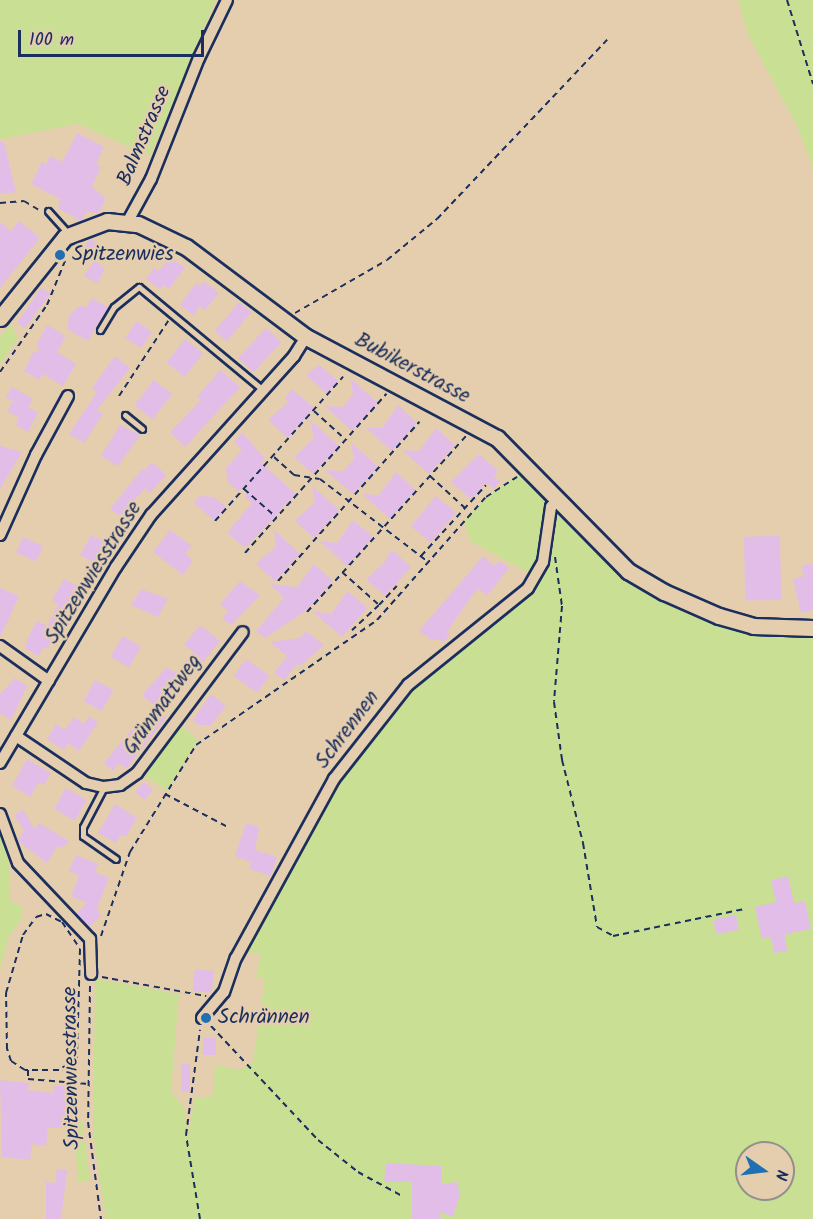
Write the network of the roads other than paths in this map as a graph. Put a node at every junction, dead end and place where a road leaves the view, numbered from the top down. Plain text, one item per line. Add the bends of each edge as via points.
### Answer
1 (227, 0) edge
2 (48, 211) road end
3 (128, 221) junction
4 (69, 235) junction
5 (0, 318) edge
6 (100, 330) dead end
7 (306, 337) junction
8 (262, 389) junction
9 (68, 396) dead end
10 (125, 415) dead end
11 (142, 429) dead end
12 (558, 500) junction
13 (0, 535) edge
14 (813, 628) edge
15 (243, 632) dead end
16 (0, 646) edge
17 (49, 681) junction
18 (16, 736) junction
19 (0, 764) edge
20 (104, 787) junction
21 (0, 814) edge
22 (116, 859) dead end
23 (91, 974) road end
24 (202, 1018) road end

1 - 3 street, Balmstrasse via 199,58 151,179
2 - 4 lane
3 - 4 street via 107,221
3 - 7 street, Bubikerstrasse via 186,247
4 - 5 street via 54,248
6 - 8 lane via 114,307 139,287
7 - 8 street, Spitzenwiesstrasse via 294,356
7 - 12 street, Bubikerstrasse via 497,438
8 - 17 street, Spitzenwiesstrasse via 151,515
9 - 13 street
10 - 11 lane
12 - 14 street, Bubikerstrasse via 611,556 664,592 753,626
12 - 24 street, Schrennen via 551,507 548,543 528,588 408,685 334,779 236,958 220,998
15 - 20 street, Grünmattweg via 137,773 120,785
16 - 17 street
17 - 18 street, Spitzenwiesstrasse
18 - 19 street, Spitzenwiesstrasse
18 - 20 street via 86,783
20 - 22 lane via 83,827 83,836
21 - 23 street, Spitzenwiesstrasse via 18,863 90,939

